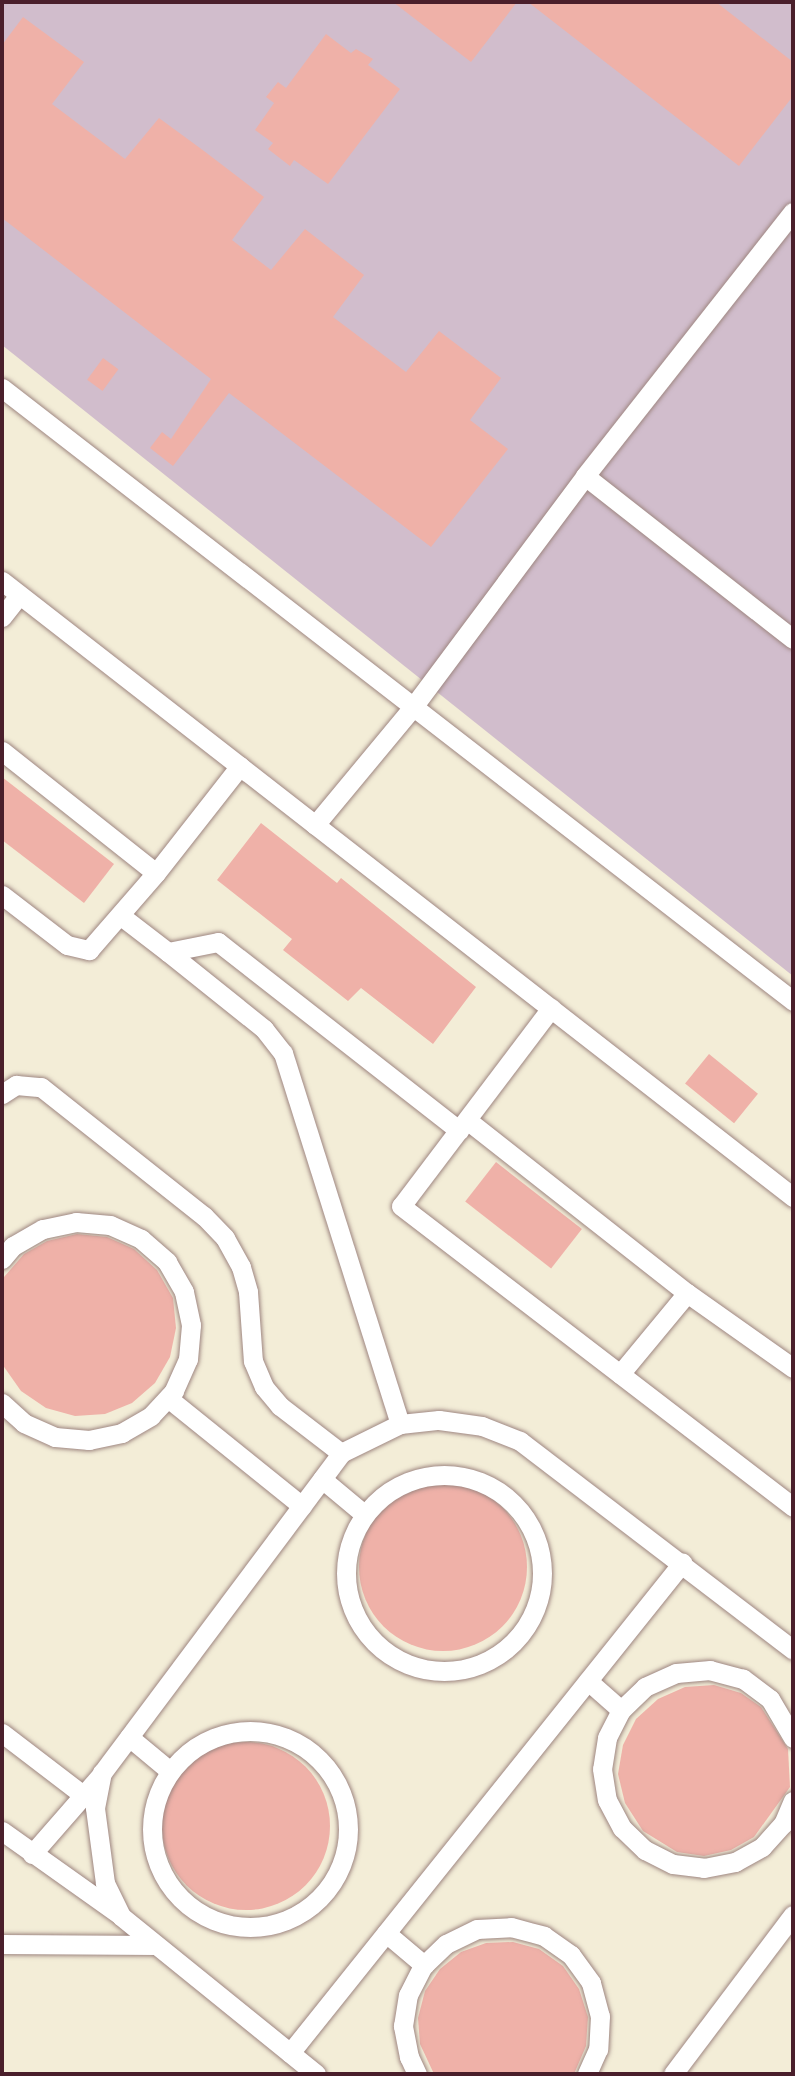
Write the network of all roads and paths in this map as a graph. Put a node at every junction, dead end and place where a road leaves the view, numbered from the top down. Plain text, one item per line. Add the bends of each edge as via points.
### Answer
1 (793, 212) edge
2 (2, 388) edge
3 (585, 476) junction
4 (2, 581) edge
5 (19, 594) junction
6 (2, 617) edge
7 (793, 639) edge
8 (413, 707) junction
9 (2, 751) edge
10 (240, 766) junction
11 (315, 825) junction
12 (156, 873) junction
13 (2, 895) edge
14 (121, 916) junction
15 (168, 952) junction
16 (793, 1001) edge
17 (551, 1008) junction
18 (2, 1094) edge
19 (463, 1125) junction
20 (793, 1197) edge
21 (2, 1259) edge
22 (687, 1293) junction
23 (792, 1365) edge
24 (620, 1374) junction
25 (168, 1398) junction
26 (2, 1403) edge
27 (400, 1423) junction
28 (341, 1453) junction
29 (322, 1479) junction
30 (302, 1506) junction
31 (793, 1507) edge
32 (364, 1514) junction
33 (682, 1563) junction
34 (793, 1650) edge
35 (587, 1681) junction
36 (621, 1710) junction
37 (2, 1733) edge
38 (129, 1737) junction
39 (793, 1738) edge
40 (170, 1771) junction
41 (102, 1773) junction
42 (83, 1795) junction
43 (793, 1801) edge
44 (2, 1831) edge
45 (32, 1854) junction
46 (793, 1915) edge
47 (121, 1916) junction
48 (386, 1933) junction
49 (2, 1944) edge
50 (156, 1945) junction
51 (424, 1965) junction
52 (290, 2053) junction
53 (316, 2074) edge
54 (417, 2074) edge
55 (587, 2074) edge
56 (673, 2074) edge

1 - 3 lane
2 - 8 lane
3 - 7 lane
3 - 8 lane
4 - 5 lane
5 - 6 lane
5 - 10 lane
8 - 11 lane
8 - 16 lane
9 - 12 lane
10 - 11 lane
10 - 12 lane
11 - 17 lane
12 - 14 lane
13 - 14 lane via 79,951 98,945
14 - 15 lane
15 - 19 lane via 218,942
15 - 27 lane via 264,1029 284,1053
17 - 19 lane
17 - 20 lane
18 - 28 lane via 16,1085 41,1087 204,1216 225,1238 248,1292 253,1361 264,1387 280,1406
19 - 22 lane
19 - 24 lane via 401,1206
21 - 25 lane via 13,1246 43,1229 76,1222 110,1225 141,1239 173,1272 184,1292 191,1325 188,1359
22 - 23 lane
22 - 24 lane
24 - 31 lane
25 - 26 lane via 152,1416 122,1433 89,1440 55,1437 24,1423
25 - 30 lane
27 - 28 lane
27 - 33 lane via 461,1423 520,1441
28 - 29 lane
29 - 30 lane
29 - 32 lane
30 - 38 lane
32 - 32 lane via 389,1491 420,1476 453,1474 486,1483 514,1502 534,1530 543,1563 540,1596 527,1628 506,1651 478,1666 447,1672 388,1654 365,1632 351,1604 346,1573 349,1552
33 - 34 lane
33 - 35 lane
35 - 36 lane
35 - 48 lane
36 - 39 lane via 645,1687 676,1673 710,1670 743,1679 770,1699
36 - 43 lane via 607,1738 602,1769 607,1800 617,1819 645,1850 673,1864 704,1868 735,1862 762,1847 783,1824
37 - 42 lane
38 - 40 lane
38 - 41 lane
40 - 40 lane via 194,1747 225,1733 258,1731 291,1740 319,1759 339,1787 348,1819 346,1853 332,1884 311,1908 253,1928 222,1924 193,1910 171,1889 156,1861 156,1799
41 - 42 lane
41 - 47 lane via 95,1808 98,1852 105,1883
42 - 45 lane
44 - 45 lane
45 - 47 lane
46 - 56 lane
47 - 50 lane
48 - 51 lane
48 - 52 lane
49 - 50 lane
50 - 52 lane
51 - 54 lane via 408,1995 403,2026 408,2057
51 - 55 lane via 446,1944 477,1929 511,1927 544,1936 571,1955 591,1983 600,2016 598,2049
52 - 53 lane

